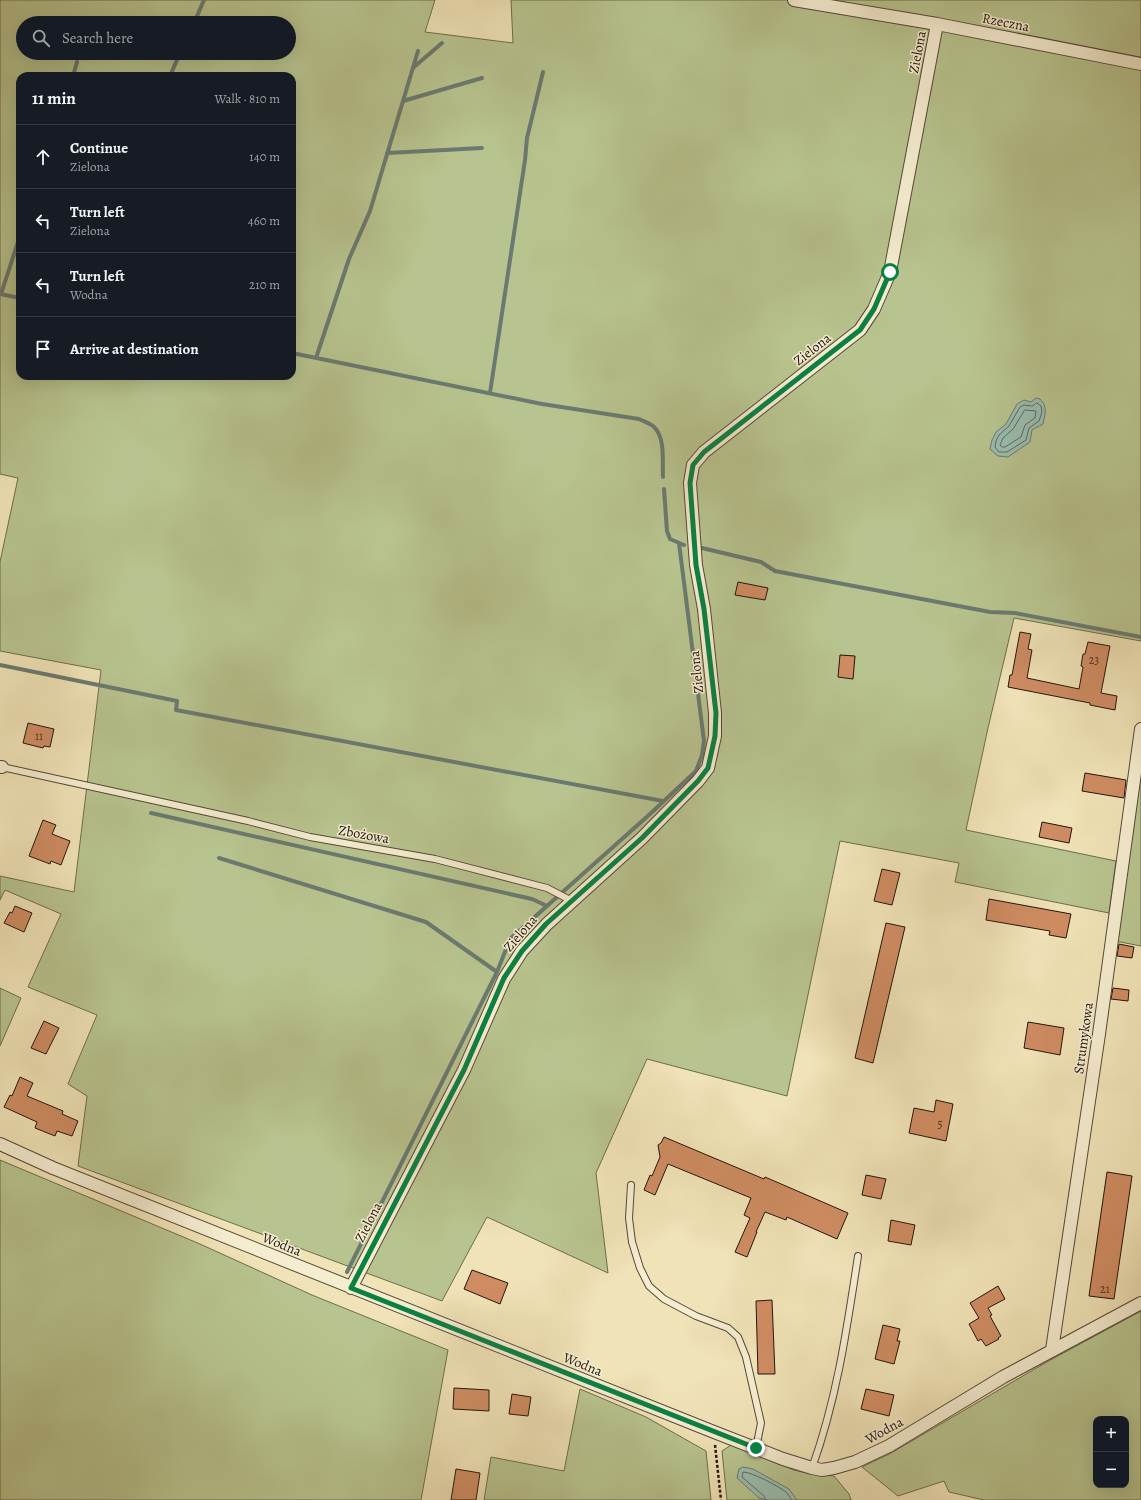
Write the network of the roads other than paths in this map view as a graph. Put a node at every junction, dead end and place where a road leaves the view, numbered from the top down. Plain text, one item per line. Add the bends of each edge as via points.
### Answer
1 (794, 0) edge
2 (937, 24) junction
3 (1141, 64) edge
4 (1141, 729) edge
5 (1, 767) edge
6 (572, 901) junction
7 (0, 1144) edge
8 (631, 1184) dead end
9 (858, 1256) dead end
10 (351, 1288) junction
11 (1141, 1303) edge
12 (1052, 1350) junction
13 (756, 1448) junction
14 (812, 1468) junction

1 - 2 street, Rzeczna
2 - 3 street, Rzeczna
2 - 6 street, Zielona via 890,272 874,309 860,330 704,452 693,465 690,483 696,565 704,609 716,713 715,736 708,768 642,838
4 - 12 street, Strumykowa
5 - 6 lane, Zbożowa via 310,837 435,859 547,888
6 - 10 street, Zielona via 546,924 522,951 504,978 464,1070
7 - 10 street, Wodna via 52,1168
8 - 13 lane via 629,1218 632,1242 649,1286 664,1299 696,1316 728,1328 738,1337 746,1357 761,1423
9 - 14 lane via 839,1375 823,1438
10 - 13 street, Wodna
11 - 12 street, Wodna
12 - 14 street, Wodna via 889,1446 855,1462 834,1468
13 - 14 street, Wodna

